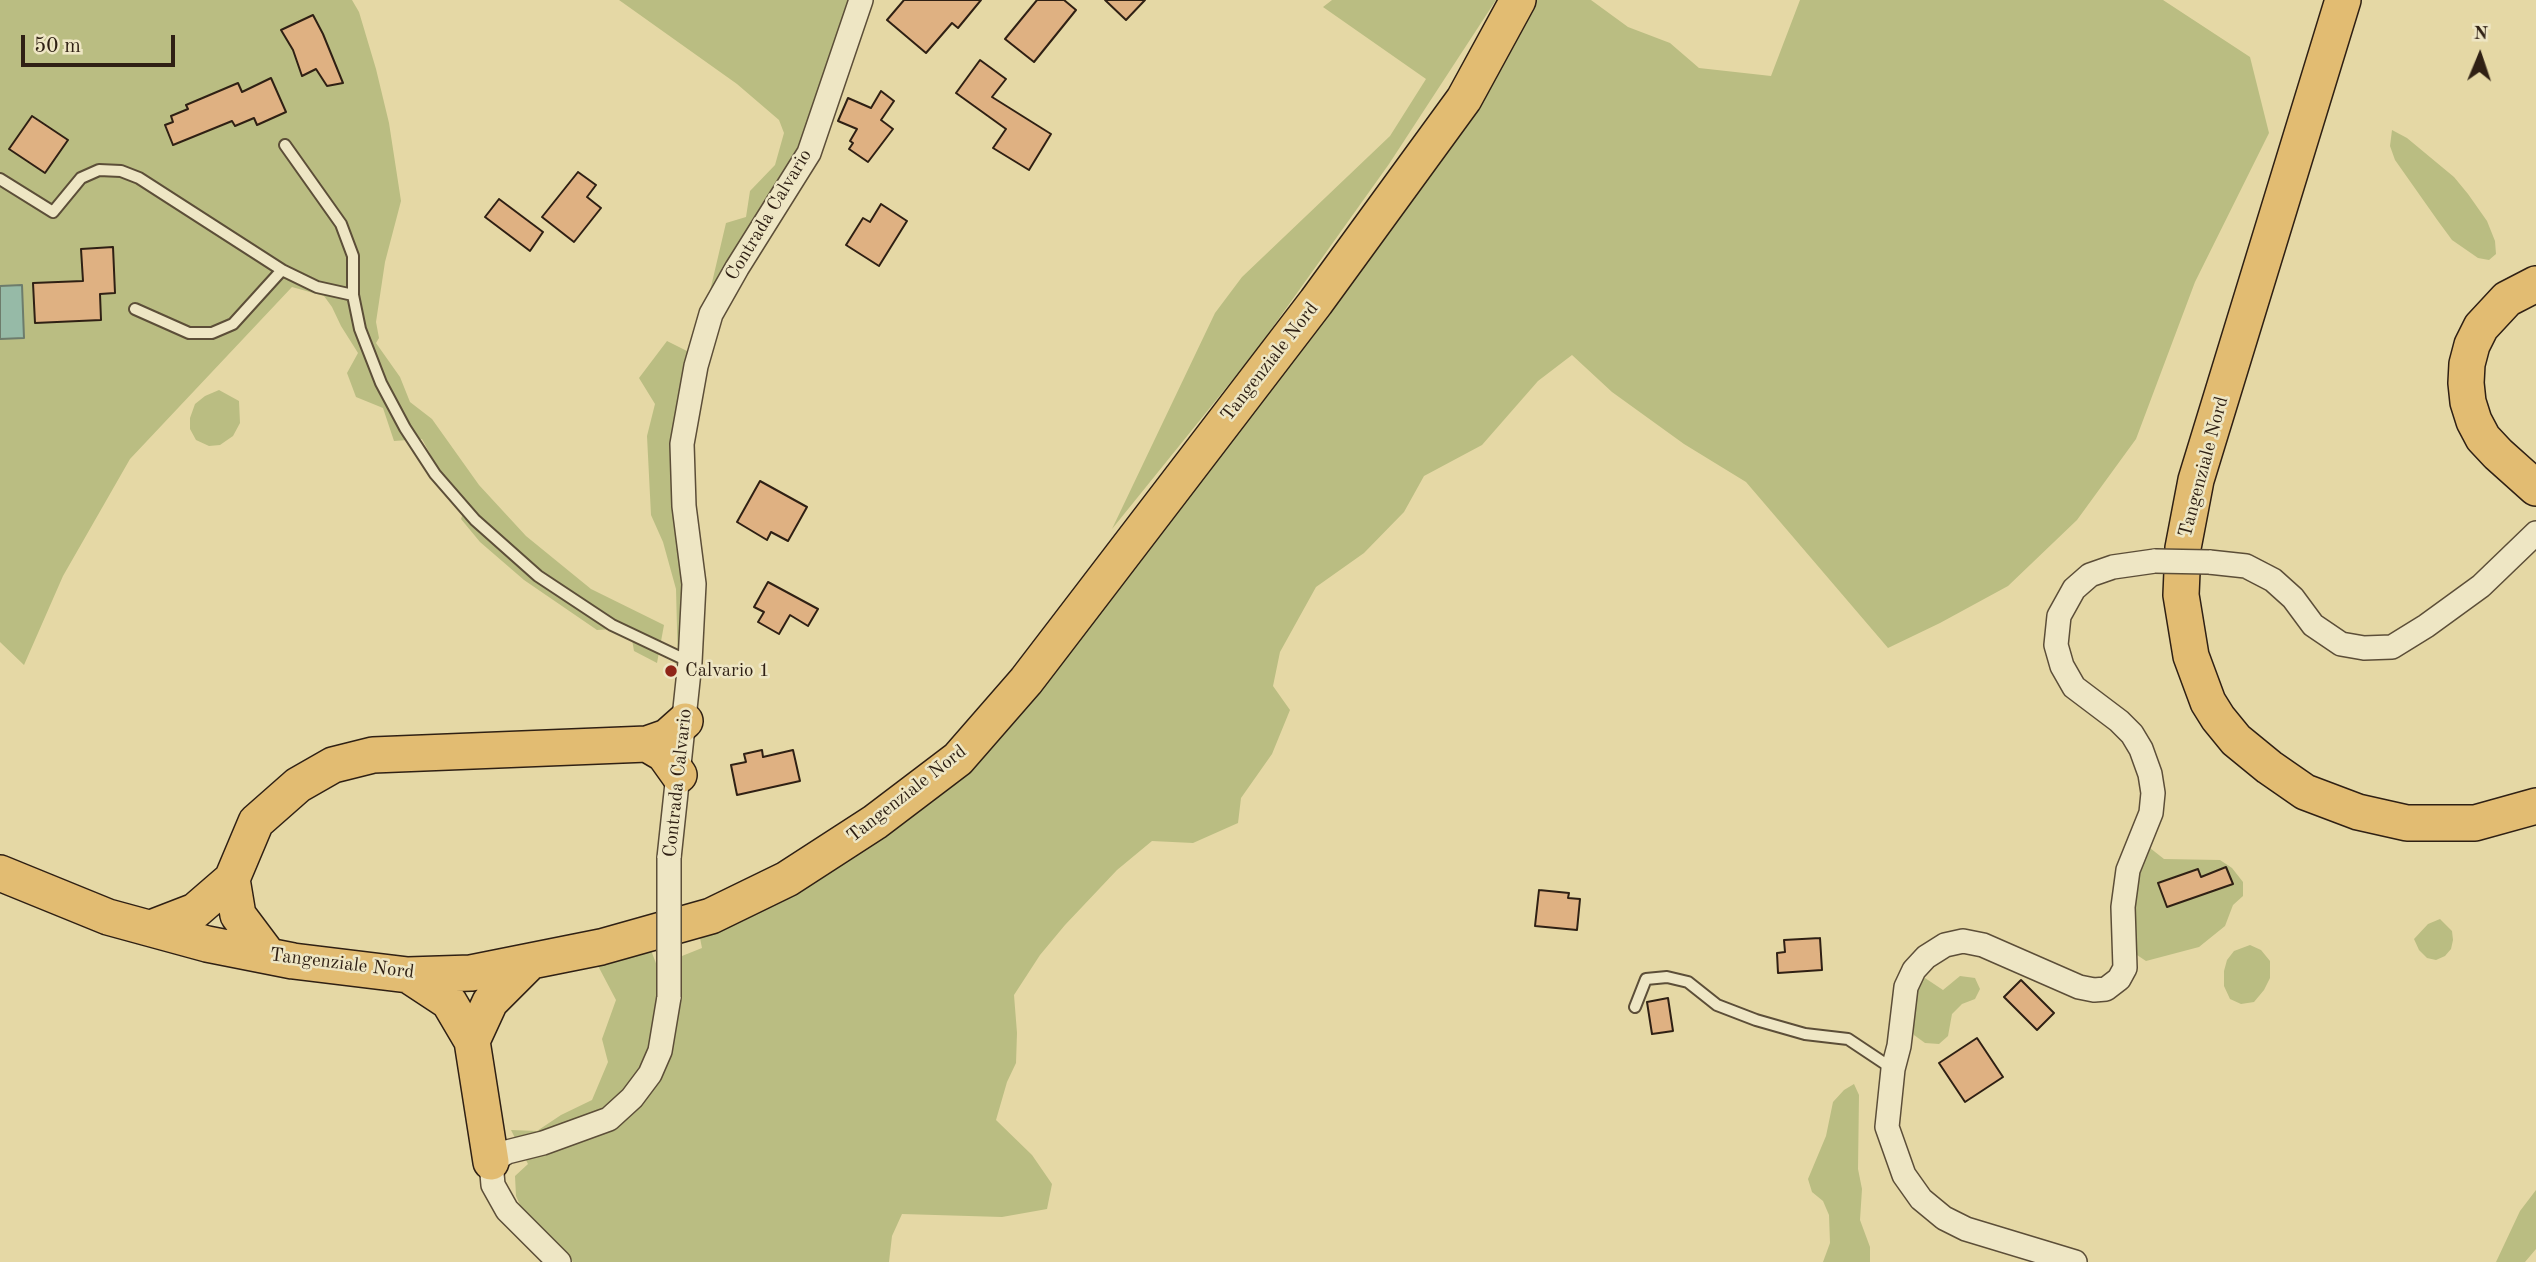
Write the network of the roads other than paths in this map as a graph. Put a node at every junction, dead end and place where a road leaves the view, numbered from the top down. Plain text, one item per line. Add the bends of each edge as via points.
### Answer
1 (1518, 0) edge
2 (2343, 0) edge
3 (858, 2) edge
4 (285, 145) dead end
5 (0, 179) edge
6 (282, 270) junction
7 (2536, 284) edge
8 (353, 295) junction
9 (135, 309) dead end
10 (2536, 488) edge
11 (2536, 533) edge
12 (690, 662) junction
13 (685, 721) junction
14 (647, 744) junction
15 (678, 775) junction
16 (2536, 806) edge
17 (0, 873) edge
18 (232, 879) junction
19 (151, 928) junction
20 (268, 955) junction
21 (530, 962) junction
22 (408, 975) junction
23 (1635, 1007) dead end
24 (472, 1041) junction
25 (1893, 1069) junction
26 (491, 1161) junction
27 (559, 1262) edge
28 (2075, 1262) edge

1 - 21 main road, Tangenziale Nord via 1464,99 1316,302 1026,681 958,759 875,822 787,879 711,916
2 - 16 main road, Tangenziale Nord via 2196,480 2183,548 2181,595 2191,656 2208,702 2235,740 2305,792 2358,812 2407,823 2475,823
3 - 12 street, Contrada Calvario via 809,153 711,314 696,366 682,444 694,584
4 - 8 lane via 341,224 353,256
5 - 6 lane via 53,212 81,178 99,170 121,171
6 - 8 lane
6 - 9 lane via 233,324 212,333 189,333
7 - 10 main road via 2507,299 2481,327 2469,354 2466,383 2468,402 2483,438
8 - 12 lane via 359,329 405,428 435,474 475,520 559,590 612,625
11 - 25 street, bridge via 2481,586 2392,647 2341,643 2313,625 2273,580 2246,566 2155,561 2113,567 2091,575 2074,589 2059,616 2056,645 2063,666 2074,687 2132,734 2150,774 2151,813 2128,870 2123,907 2125,968 2106,989 2094,990 1983,945 1963,941 1945,945 1926,957 1906,987
12 - 13 street, Contrada Calvario
13 - 14 main road via 667,737
13 - 15 street, Contrada Calvario
14 - 15 main road via 664,754
14 - 18 main road via 373,755 333,765 298,785 256,822
15 - 26 street, Contrada Calvario, bridge via 669,858 669,997 660,1051 650,1074 609,1119
17 - 19 main road, Tangenziale Nord via 108,917
18 - 19 main road via 195,911
18 - 20 main road via 238,915
19 - 20 main road, Tangenziale Nord
20 - 22 main road, Tangenziale Nord
21 - 22 main road, Tangenziale Nord via 471,973
21 - 24 main road via 490,1002
22 - 24 main road via 449,1002
23 - 25 lane via 1646,979 1689,982 1717,1005 1805,1034 1848,1039
24 - 26 main road
25 - 28 street via 1887,1127 1904,1175 1920,1199 1966,1229
26 - 27 street via 493,1185 507,1210

